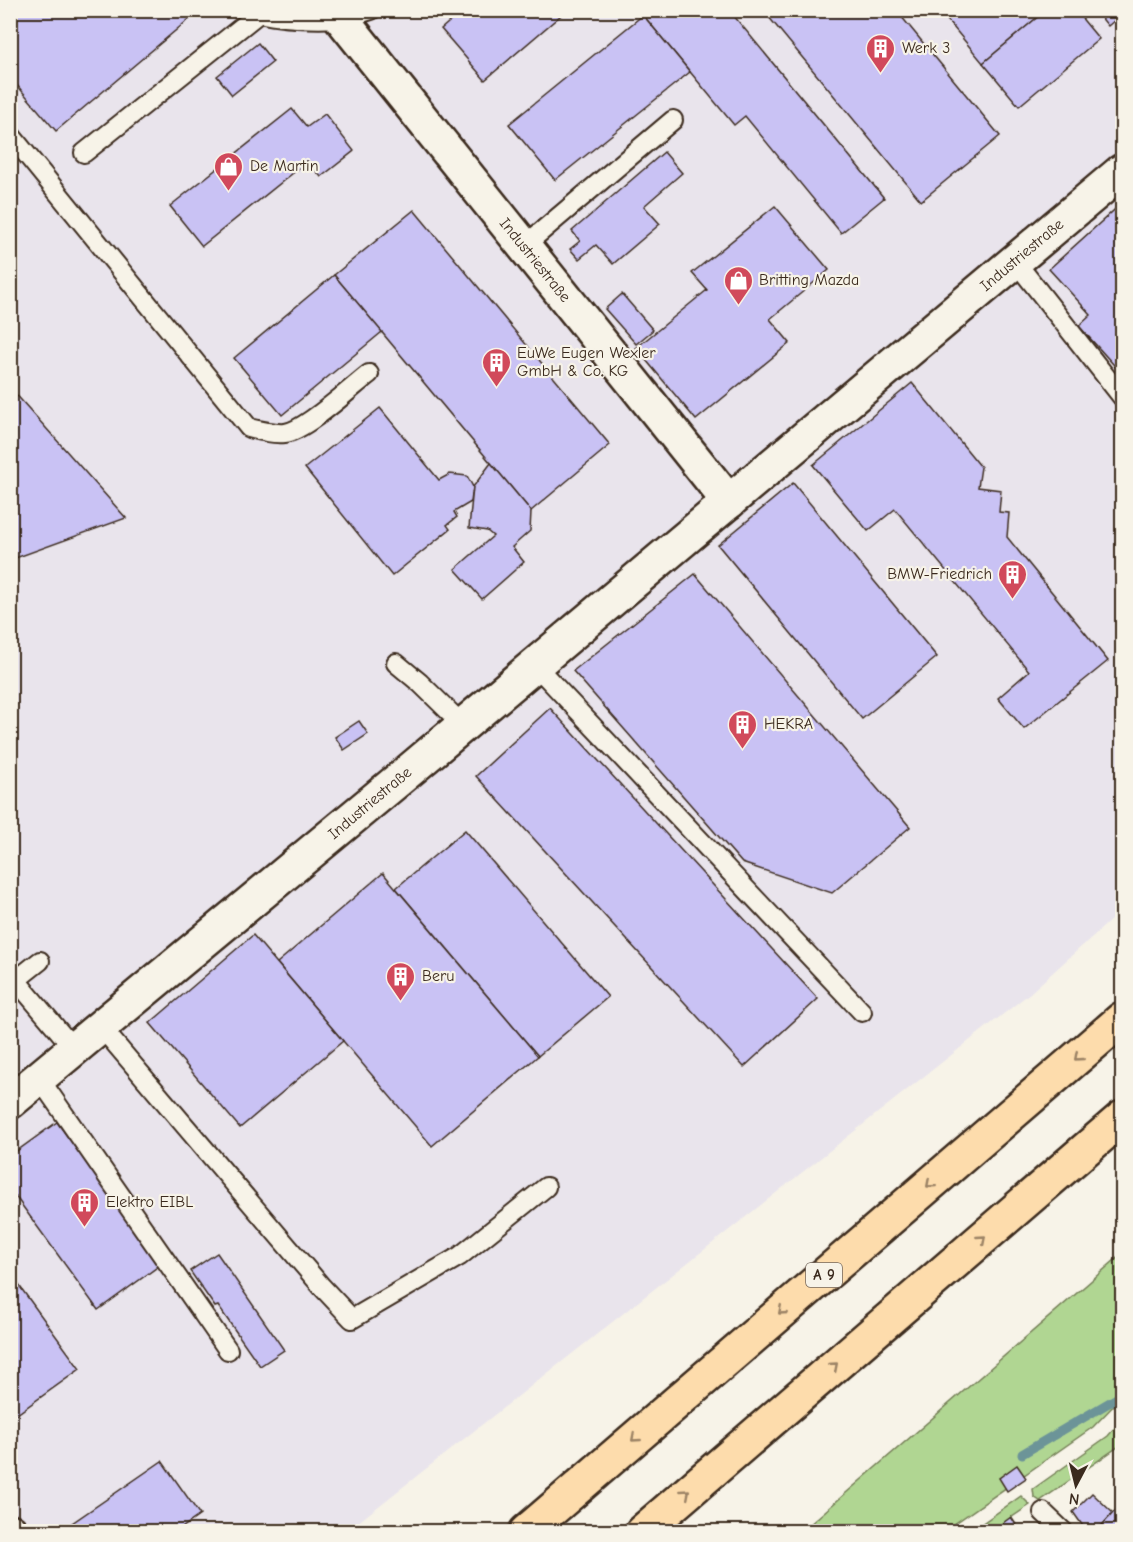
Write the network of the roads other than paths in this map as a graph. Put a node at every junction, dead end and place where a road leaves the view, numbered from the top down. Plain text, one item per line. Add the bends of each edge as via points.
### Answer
1 (256, 12) edge
2 (350, 13) edge
3 (673, 120) dead end
4 (10, 134) edge
5 (84, 153) dead end
6 (1122, 171) edge
7 (524, 246) junction
8 (1016, 261) junction
9 (369, 374) dead end
10 (1122, 397) edge
11 (729, 502) junction
12 (396, 663) dead end
13 (535, 665) junction
14 (463, 725) junction
15 (40, 961) dead end
16 (13, 976) edge
17 (862, 1012) dead end
18 (1122, 1019) edge
19 (101, 1027) junction
20 (74, 1049) junction
21 (39, 1078) junction
22 (10, 1102) edge
23 (1122, 1118) edge
24 (546, 1187) dead end
25 (228, 1350) dead end
26 (1043, 1512) dead end
27 (526, 1532) edge
28 (642, 1532) edge
29 (1064, 1532) edge

1 - 2 lane via 272,17
1 - 5 lane
2 - 7 street, Industriestraße
3 - 7 lane
4 - 9 lane via 249,428 288,433
6 - 8 street, Industriestraße
7 - 11 street, Industriestraße
8 - 10 lane
8 - 11 street, Industriestraße
11 - 13 street, Industriestraße
12 - 14 lane
13 - 14 street, Industriestraße
13 - 17 lane
14 - 19 street, Industriestraße
15 - 16 lane
16 - 20 lane
18 -> 27 highway, A 9
19 - 20 street, Industriestraße
19 - 24 lane via 352,1319 460,1256
20 - 21 street, Industriestraße
21 - 22 street, Industriestraße
21 - 25 lane
28 -> 23 highway
26 - 29 lane

